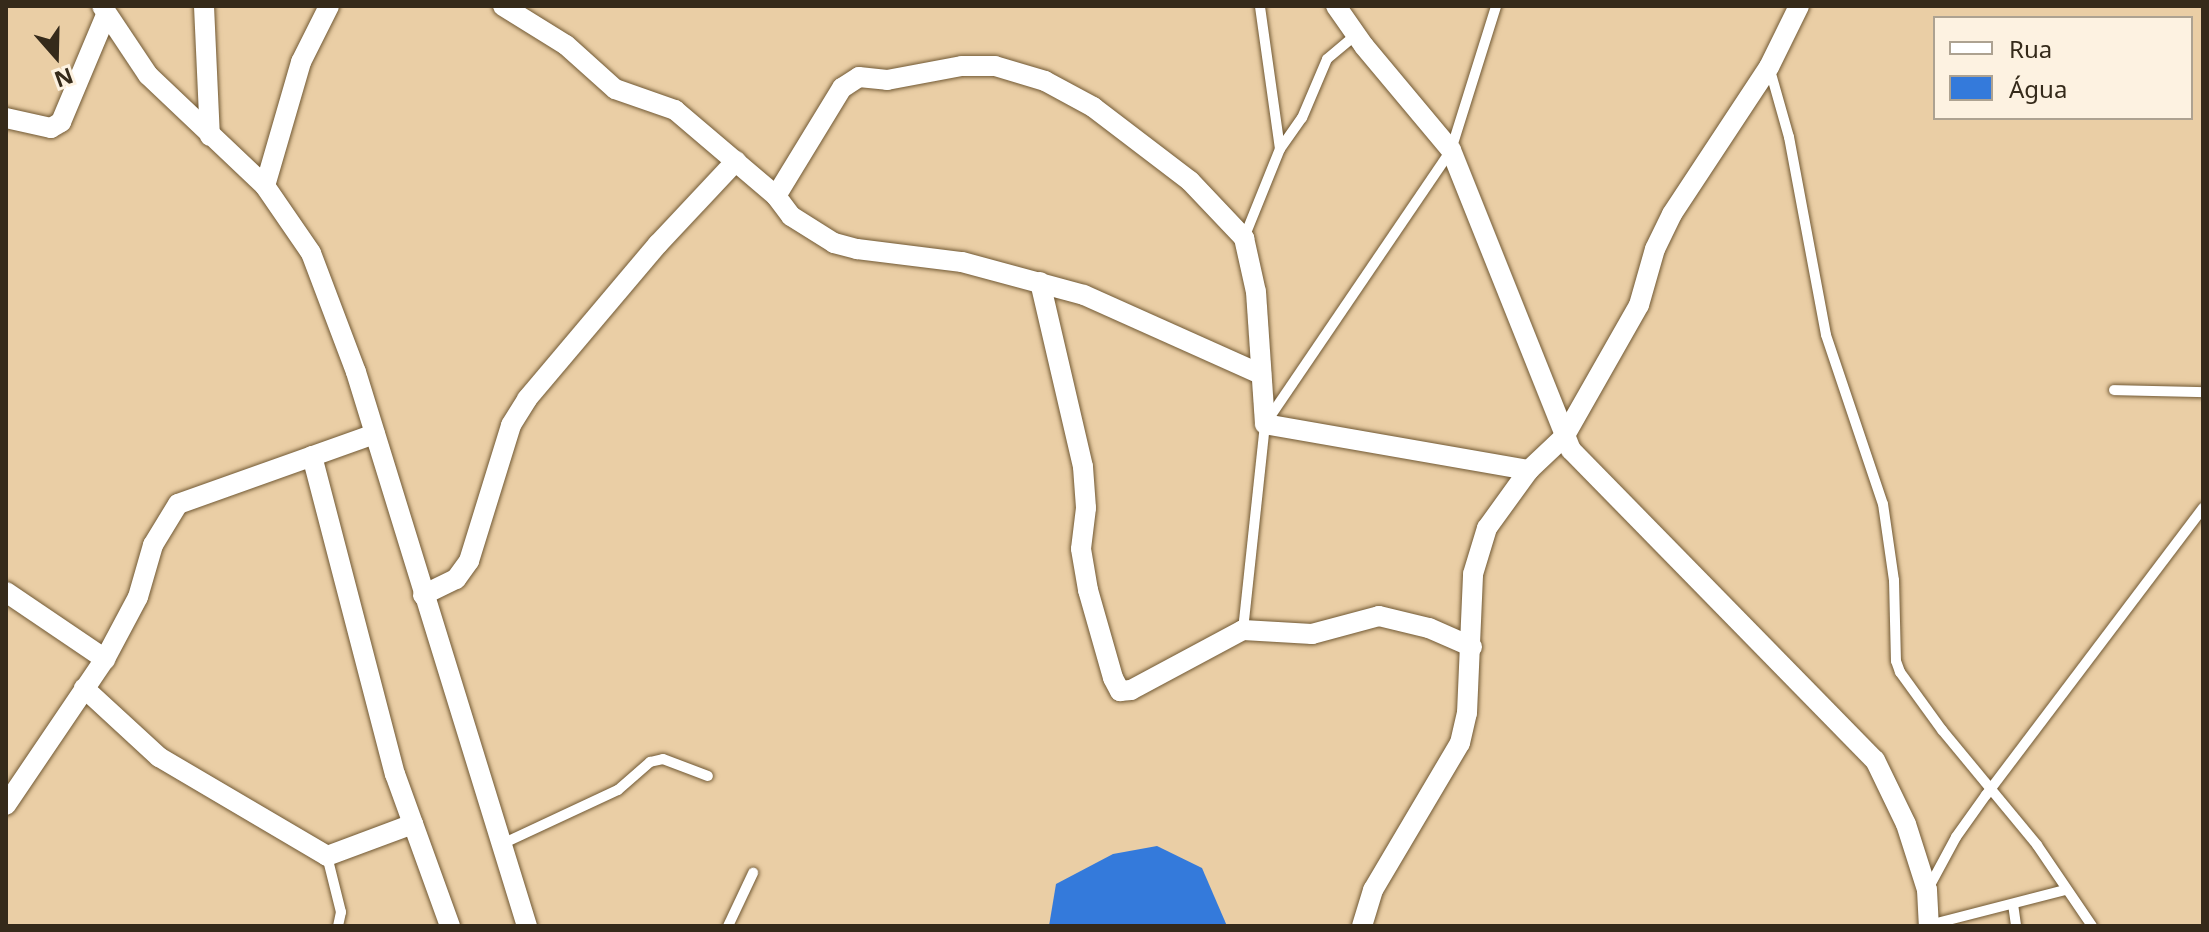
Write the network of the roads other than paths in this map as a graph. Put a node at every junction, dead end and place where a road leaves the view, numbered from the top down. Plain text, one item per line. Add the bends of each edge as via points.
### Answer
1 (204, 6) edge
2 (329, 6) edge
3 (503, 6) edge
4 (1260, 6) edge
5 (1336, 6) edge
6 (1496, 6) edge
7 (1799, 6) edge
8 (104, 11) edge
9 (1356, 35) junction
10 (1769, 67) junction
11 (6, 118) edge
12 (210, 136) junction
13 (1280, 149) junction
14 (1451, 150) junction
15 (736, 161) junction
16 (265, 186) junction
17 (776, 196) junction
18 (1244, 238) junction
19 (1040, 282) junction
20 (1261, 374) junction
21 (2114, 390) dead end
22 (2203, 392) edge
23 (1265, 424) junction
24 (375, 434) junction
25 (1564, 437) junction
26 (312, 456) junction
27 (1529, 470) junction
28 (2203, 508) edge
29 (6, 592) edge
30 (423, 595) junction
31 (1243, 630) junction
32 (1472, 647) junction
33 (105, 659) junction
34 (84, 688) junction
35 (708, 776) dead end
36 (1991, 789) junction
37 (6, 805) edge
38 (413, 824) junction
39 (502, 844) junction
40 (327, 856) junction
41 (753, 873) dead end
42 (1927, 890) junction
43 (2065, 890) junction
44 (2013, 904) junction
45 (338, 926) edge
46 (450, 926) edge
47 (527, 926) edge
48 (728, 926) edge
49 (1362, 926) edge
50 (1929, 926) edge
51 (2016, 926) edge
52 (2092, 926) edge

1 - 12 street
2 - 16 street via 301,62
3 - 15 street via 566,45 615,89 675,110
4 - 13 lane
5 - 9 street
6 - 14 lane
7 - 10 street
8 - 11 street via 61,122 51,128
8 - 12 street via 148,75
9 - 13 lane via 1327,59 1312,97
9 - 14 street
10 - 25 street via 1672,214 1655,249 1639,305
10 - 36 lane via 1789,137 1826,335 1883,504 1894,580 1896,661 1906,683
12 - 16 street
13 - 18 lane
14 - 23 lane
14 - 25 street
15 - 17 street
15 - 30 street via 527,399 511,425 469,561 456,579
16 - 24 street via 311,253
17 - 18 street via 849,82 995,66 1045,81 1093,107 1190,181
17 - 19 street via 791,216 834,243 962,262
18 - 20 street via 1256,292
19 - 20 street via 1084,295
19 - 31 street via 1083,467 1081,549 1088,590 1120,691
20 - 23 street
21 - 22 lane
23 - 27 street
23 - 31 lane
24 - 26 street
24 - 30 street
25 - 27 street
25 - 42 street via 1582,464 1875,760 1893,792
26 - 33 street via 178,504 163,524 138,597
26 - 38 street via 395,774
27 - 32 street via 1487,528 1473,574
28 - 36 lane
29 - 33 street
30 - 39 street
31 - 32 street via 1312,634 1379,616 1429,628
32 - 49 street via 1460,743 1373,890
33 - 34 street
34 - 37 street
34 - 40 street via 159,757
35 - 39 lane via 663,759 650,762 618,790
36 - 42 lane
36 - 43 lane via 2037,845
38 - 40 street
38 - 46 street
39 - 47 street
40 - 45 lane via 341,912
41 - 48 lane
42 - 50 street
43 - 44 lane
43 - 52 lane
44 - 50 lane
44 - 51 lane

